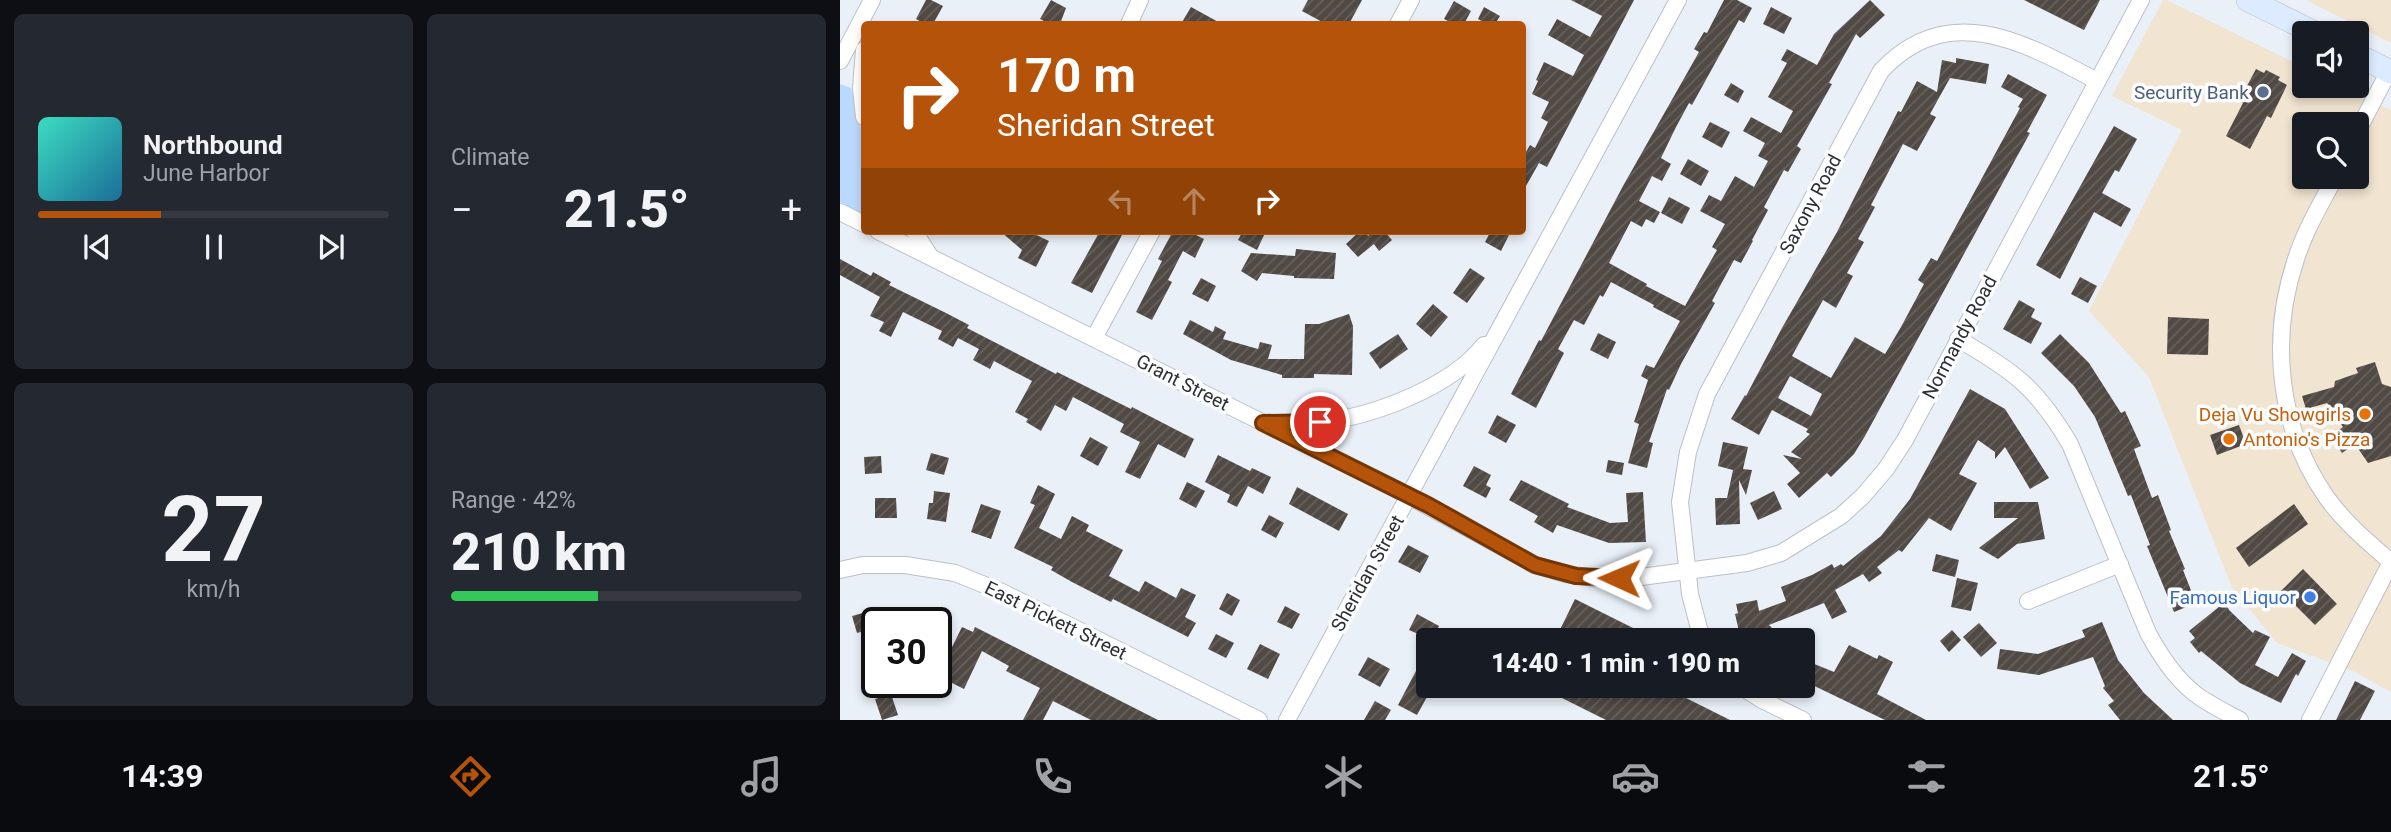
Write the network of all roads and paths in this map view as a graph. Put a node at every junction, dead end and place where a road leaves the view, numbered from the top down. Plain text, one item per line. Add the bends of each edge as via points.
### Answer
1 (874, 0) edge
2 (1140, 0) edge
3 (1411, 0) edge
4 (1678, 0) edge
5 (2141, 0) edge
6 (2248, 0) edge
7 (862, 21) edge
8 (870, 21) edge
9 (1130, 21) edge
10 (1400, 21) edge
11 (2292, 22) edge
12 (861, 23) edge
13 (840, 61) edge
14 (2369, 61) edge
15 (861, 66) edge
16 (2390, 71) edge
17 (2097, 81) junction
18 (861, 88) edge
19 (2368, 112) edge
20 (2328, 189) edge
21 (840, 212) edge
22 (861, 222) edge
23 (886, 235) edge
24 (917, 235) edge
25 (1150, 235) edge
26 (931, 258) junction
27 (1508, 316) junction
28 (1094, 338) junction
29 (1958, 339) junction
30 (1263, 423) junction
31 (1409, 496) junction
32 (2391, 562) edge
33 (2120, 564) junction
34 (840, 570) edge
35 (1686, 571) junction
36 (2028, 601) dead end
37 (1699, 628) edge
38 (1759, 698) edge
39 (1259, 720) edge
40 (1287, 720) edge
41 (1803, 720) edge
42 (2240, 720) edge
43 (2310, 720) edge

1 - 7 street
1 - 8 street
2 - 9 street
3 - 10 street
4 - 27 street, Sheridan Street
5 - 17 street, Normandy Road
6 - 11 main road
12 - 13 street
14 - 16 main road
15 - 18 street
16 - 19 street
17 - 29 street, Normandy Road
17 - 35 street, Saxony Road via 2009,34 1955,23 1913,38 1893,55 1707,394 1688,452 1680,502
20 - 32 street via 2287,287 2280,346 2284,395 2295,438 2327,498
21 - 22 street
23 - 26 street, Grant Street
24 - 26 street
25 - 28 street
26 - 28 street, Grant Street
27 - 30 street, Sheridan Street via 1472,360 1387,407 1320,422
27 - 31 street, Sheridan Street
28 - 30 street, Grant Street
29 - 33 street via 2010,370 2053,416 2070,444
29 - 35 street, Normandy Road via 1886,469 1841,516 1781,553
30 - 31 street, Grant Street
31 - 35 street, Grant Street via 1552,570 1596,578
31 - 40 street, Sheridan Street
32 - 43 street
33 - 36 street
33 - 42 street via 2148,633 2177,677 2199,697
34 - 39 street, East Pickett Street via 905,565 955,573
35 - 37 street, Saxony Road
38 - 41 street

